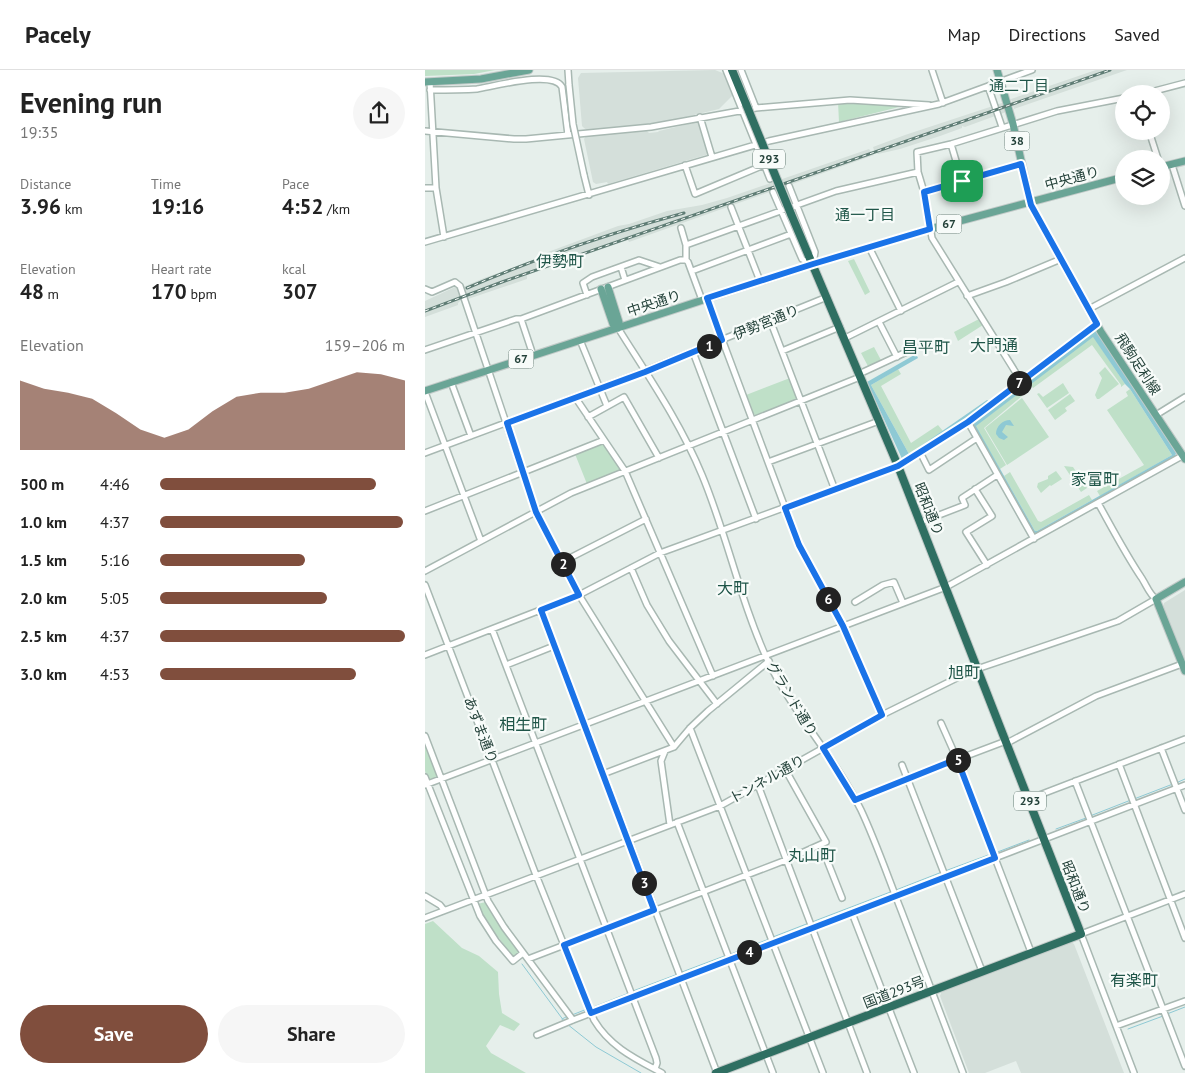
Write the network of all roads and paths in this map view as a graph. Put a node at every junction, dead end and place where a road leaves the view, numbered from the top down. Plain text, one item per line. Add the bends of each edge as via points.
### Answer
1 (529, 70) edge
2 (568, 70) edge
3 (726, 70) edge
4 (732, 70) edge
5 (741, 70) edge
6 (931, 70) edge
7 (997, 70) edge
8 (1032, 70) edge
9 (427, 82) edge
10 (1000, 82) junction
11 (1185, 83) edge
12 (988, 86) junction
13 (1170, 87) edge
14 (431, 90) junction
15 (1115, 100) edge
16 (904, 103) junction
17 (943, 103) junction
18 (744, 106) junction
19 (930, 106) junction
20 (756, 108) junction
21 (905, 112) junction
22 (700, 117) junction
23 (1013, 124) junction
24 (1002, 127) junction
25 (425, 131) edge
26 (433, 132) junction
27 (568, 135) junction
28 (951, 144) junction
29 (755, 145) junction
30 (712, 157) junction
31 (1185, 161) edge
32 (1021, 164) junction
33 (685, 165) junction
34 (764, 165) junction
35 (1172, 165) joint
36 (918, 172) junction
37 (770, 179) dead end
38 (1115, 179) edge
39 (962, 181) junction
40 (789, 186) dead end
41 (425, 188) edge
42 (435, 188) junction
43 (773, 192) dead end
44 (924, 192) junction
45 (589, 194) junction
46 (1030, 202) junction
47 (797, 205) junction
48 (1185, 206) edge
49 (731, 207) dead end
50 (781, 210) junction
51 (738, 226) junction
52 (681, 228) dead end
53 (930, 229) junction
54 (791, 234) junction
55 (444, 237) junction
56 (425, 242) edge
57 (686, 245) junction
58 (869, 248) junction
59 (747, 250) junction
60 (1185, 258) edge
61 (1061, 259) junction
62 (686, 260) junction
63 (813, 264) junction
64 (621, 267) junction
65 (660, 267) junction
66 (692, 271) junction
67 (625, 280) junction
68 (760, 282) junction
69 (958, 282) junction
70 (604, 288) junction
71 (425, 289) edge
72 (587, 295) junction
73 (967, 296) junction
74 (827, 297) junction
75 (704, 299) junction
76 (1089, 309) junction
77 (901, 311) junction
78 (521, 319) junction
79 (770, 320) junction
80 (879, 322) junction
81 (1097, 324) junction
82 (840, 327) junction
83 (618, 328) junction
84 (476, 332) junction
85 (845, 338) junction
86 (580, 340) junction
87 (722, 340) junction
88 (915, 348) dead end
89 (425, 350) edge
90 (782, 351) junction
91 (693, 352) junction
92 (533, 355) junction
93 (897, 357) junction
94 (489, 370) junction
95 (645, 372) junction
96 (860, 376) junction
97 (1021, 381) junction
98 (451, 382) junction
99 (599, 388) junction
100 (425, 391) edge
101 (575, 397) junction
102 (1185, 397) edge
103 (801, 401) junction
104 (607, 406) junction
105 (1156, 415) junction
106 (588, 417) junction
107 (752, 420) junction
108 (879, 421) junction
109 (968, 422) junction
110 (507, 423) junction
111 (723, 432) junction
112 (471, 436) junction
113 (977, 438) junction
114 (604, 440) junction
115 (817, 444) junction
116 (445, 446) junction
117 (689, 446) junction
118 (920, 452) junction
119 (425, 453) edge
120 (1183, 455) edge
121 (659, 458) junction
122 (768, 462) junction
123 (898, 466) junction
124 (625, 471) junction
125 (523, 472) junction
126 (997, 475) junction
127 (975, 489) junction
128 (835, 490) junction
129 (463, 496) junction
130 (1098, 503) junction
131 (785, 508) junction
132 (425, 511) edge
133 (536, 512) junction
134 (645, 519) junction
135 (756, 519) junction
136 (921, 522) junction
137 (722, 531) junction
138 (1034, 539) junction
139 (481, 541) junction
140 (660, 553) junction
141 (562, 562) junction
142 (987, 565) junction
143 (631, 568) junction
144 (425, 571) edge
145 (1185, 582) edge
146 (425, 585) edge
147 (946, 587) junction
148 (579, 595) junction
149 (1156, 600) junction
150 (855, 602) dead end
151 (903, 603) junction
152 (541, 610) junction
153 (843, 626) junction
154 (492, 629) junction
155 (448, 646) junction
156 (554, 646) junction
157 (425, 655) edge
158 (767, 658) junction
159 (506, 665) junction
160 (1184, 667) edge
161 (978, 669) junction
162 (713, 676) junction
163 (699, 682) junction
164 (645, 702) junction
165 (717, 704) junction
166 (882, 715) junction
167 (584, 724) junction
168 (941, 724) dead end
169 (690, 728) junction
170 (425, 736) edge
171 (1185, 739) edge
172 (1007, 742) junction
173 (535, 743) junction
174 (674, 747) junction
175 (823, 748) junction
176 (1161, 748) junction
177 (665, 751) junction
178 (957, 759) junction
179 (492, 760) junction
180 (1119, 764) junction
181 (902, 765) dead end
182 (785, 769) junction
183 (603, 774) junction
184 (425, 777) edge
185 (907, 778) junction
186 (441, 779) junction
187 (1075, 781) junction
188 (426, 785) edge
189 (758, 785) junction
190 (1185, 785) edge
191 (1177, 788) junction
192 (1029, 799) junction
193 (855, 800) junction
194 (1135, 804) junction
195 (719, 806) junction
196 (1185, 810) edge
197 (1091, 821) junction
198 (677, 822) junction
199 (670, 825) junction
200 (1044, 840) junction
201 (628, 841) junction
202 (821, 844) junction
203 (580, 858) junction
204 (995, 858) junction
205 (786, 860) junction
206 (536, 875) junction
207 (746, 875) junction
208 (946, 877) junction
209 (703, 891) junction
210 (486, 894) junction
211 (1185, 894) edge
212 (425, 896) edge
213 (895, 896) junction
214 (842, 898) dead end
215 (473, 899) junction
216 (1171, 900) junction
217 (444, 910) junction
218 (654, 910) junction
219 (852, 913) junction
220 (1128, 916) junction
221 (425, 918) edge
222 (606, 928) junction
223 (812, 928) junction
224 (1081, 934) junction
225 (1185, 938) edge
226 (773, 943) junction
227 (564, 945) junction
228 (1031, 952) junction
229 (523, 953) junction
230 (527, 959) junction
231 (730, 960) junction
232 (981, 971) junction
233 (681, 978) junction
234 (932, 991) junction
235 (633, 997) junction
236 (1185, 1001) edge
237 (888, 1007) junction
238 (1163, 1009) junction
239 (591, 1013) junction
240 (571, 1020) junction
241 (847, 1023) junction
242 (1116, 1026) junction
243 (537, 1035) dead end
244 (809, 1038) junction
245 (766, 1054) junction
246 (1185, 1066) edge
247 (655, 1069) junction
248 (662, 1073) edge
249 (717, 1073) edge
250 (773, 1073) edge
251 (823, 1073) edge
252 (867, 1073) edge
253 (914, 1073) edge
254 (963, 1073) edge
255 (1134, 1073) edge

1 - 9 main road via 481,79
2 - 45 street, bridge via 573,124
3 - 18 street
4 - 18 highway, 昭和通り / 293
5 - 20 street
6 - 17 street
7 - 10 main road, 38
8 - 10 street
9 - 14 street
10 - 12 street
10 - 23 main road, 38
11 - 13 street
12 - 17 street
12 - 24 street
14 - 26 street
14 - 27 street via 477,89 528,79 553,78 562,87
15 - 23 street
16 - 19 street
16 - 20 street via 850,100
16 - 21 street
17 - 19 street
18 - 20 street
18 - 22 street
18 - 29 street
18 - 63 highway, 昭和通り / 293, bridge
19 - 21 street
21 - 29 street
22 - 27 street via 651,127
22 - 30 street
23 - 24 street
23 - 32 main road, 38
24 - 28 street
25 - 26 street
26 - 27 street via 514,140
26 - 42 street
28 - 36 street via 917,152
28 - 39 street
29 - 30 street
29 - 34 street
30 - 33 street
31 - 35 main road
32 - 39 street
32 - 46 main road, 38
33 - 34 street via 695,194
33 - 45 street
34 - 37 street
35 - 48 street
36 - 44 street
36 - 47 street via 836,191
38 - 46 main road, 中央通り / 67
39 - 44 street
40 - 47 street
41 - 42 street
42 - 55 street
43 - 50 street
44 - 53 street
45 - 55 street
46 - 53 main road, 中央通り / 67
46 - 61 main road, 飛駒足利線
47 - 50 street
47 - 63 street via 815,252
49 - 51 street
50 - 51 street
50 - 54 street
51 - 57 street
51 - 59 street
52 - 57 street
53 - 58 main road, 中央通り / 67
53 - 69 street
54 - 59 street
54 - 63 street via 802,259
55 - 56 street
57 - 62 street
58 - 63 main road, 中央通り / 67
58 - 77 street
59 - 66 street
59 - 68 street
60 - 76 street
61 - 73 street
61 - 76 main road, 飛駒足利線
62 - 65 street
62 - 66 street
63 - 68 main road, 中央通り / 67
63 - 74 highway, 昭和通り / 293
64 - 65 street via 639,260
64 - 67 street
64 - 72 street via 585,280 583,286
65 - 67 street
66 - 75 street
67 - 70 street
68 - 75 main road, 中央通り / 67
69 - 73 street
69 - 77 street
70 - 72 street
70 - 83 main road via 613,324
71 - 84 street via 432,292 455,282 460,286
72 - 78 street
73 - 97 street
74 - 79 street, 伊勢宮通り
74 - 82 highway, 昭和通り / 293
75 - 83 main road, 中央通り / 67
75 - 87 street
76 - 81 main road, 飛駒足利線
77 - 80 street
78 - 84 street
78 - 92 street
79 - 87 street, 伊勢宮通り
79 - 90 street
80 - 85 street
80 - 93 street
81 - 97 street
81 - 105 main road, 飛駒足利線
82 - 85 highway, 昭和通り / 293
82 - 90 street
83 - 86 main road, 中央通り / 67
83 - 95 street, グランド通り
84 - 89 street
84 - 94 street
85 - 96 highway, 昭和通り / 293
86 - 92 main road, 中央通り / 67
86 - 99 street
87 - 91 street, 伊勢宮通り
87 - 107 street
88 - 93 street
90 - 103 street
91 - 95 street, 伊勢宮通り
91 - 111 street
92 - 94 main road, 中央通り / 67
93 - 96 street
94 - 98 main road, 中央通り / 67
94 - 110 street
95 - 99 street, 伊勢宮通り
95 - 117 street, グランド通り
96 - 103 street
96 - 108 highway, 昭和通り / 293
97 - 109 street
98 - 100 main road, 中央通り / 67
98 - 112 street
99 - 101 street, 伊勢宮通り
99 - 104 street
100 - 116 street
101 - 106 street
101 - 110 street, 伊勢宮通り
102 - 105 street
103 - 107 street
103 - 115 street
104 - 106 street
104 - 121 street via 624,397
105 - 120 main road, 飛駒足利線
106 - 114 street
107 - 111 street
107 - 122 street
108 - 115 street
108 - 123 highway, 昭和通り / 293
109 - 113 street
109 - 118 street
110 - 112 street, 伊勢宮通り
110 - 125 street
111 - 117 street
111 - 135 street
112 - 116 street, 伊勢宮通り
113 - 118 street via 929,470
113 - 126 street
114 - 124 street
114 - 125 street
115 - 122 street
115 - 128 street
116 - 119 street, 伊勢宮通り
116 - 129 street
117 - 121 street
117 - 137 street, グランド通り
118 - 123 street
120 - 130 street
121 - 124 street
122 - 131 street
123 - 128 street
123 - 136 highway, 昭和通り / 293
124 - 133 street via 571,493
124 - 134 street
125 - 129 street
125 - 133 street
126 - 127 street
126 - 138 street
127 - 136 street via 962,498 965,505
127 - 142 street via 992,516 966,532
128 - 131 street
129 - 132 street
129 - 139 street
130 - 138 street
130 - 149 street via 1130,562
131 - 135 street
131 - 153 street via 799,545
133 - 139 street
133 - 141 street
134 - 140 street
134 - 141 street
135 - 137 street
136 - 147 highway, 昭和通り / 293
137 - 140 street
137 - 158 street, グランド通り
138 - 142 street
139 - 144 street
140 - 143 street
140 - 162 street
141 - 148 street
142 - 147 street
143 - 148 street
143 - 163 street via 647,605
145 - 149 main road
146 - 155 street, あずま通り
147 - 151 street
147 - 161 highway, 昭和通り / 293
148 - 152 street
148 - 164 street
149 - 160 main road
149 - 161 street, トンネル通り via 1118,620
150 - 151 street via 894,582
151 - 153 street
152 - 154 street
152 - 156 street
153 - 158 street
153 - 166 street
154 - 155 street
154 - 159 street
155 - 157 street
155 - 179 street, あずま通り
156 - 159 street
156 - 167 street
158 - 162 street
158 - 165 street
158 - 175 street, グランド通り
159 - 173 street
160 - 172 street via 1096,696
161 - 166 street, トンネル通り
161 - 172 highway, 昭和通り / 293
162 - 163 street
163 - 164 street
163 - 165 street
164 - 167 street
164 - 174 street
165 - 169 street
166 - 175 street, トンネル通り
167 - 173 street
167 - 183 street
168 - 178 street
169 - 174 street
169 - 195 street
170 - 186 street
171 - 176 street
172 - 178 street
172 - 192 highway, 昭和通り / 293
173 - 179 street
173 - 203 street
174 - 177 street
175 - 182 street, トンネル通り
175 - 193 street, グランド通り
176 - 180 street
176 - 191 street
177 - 183 street
177 - 199 street via 661,761
178 - 185 street
178 - 204 street
179 - 186 street
179 - 206 street, あずま通り
180 - 187 street
180 - 194 street
181 - 185 street
182 - 189 street, トンネル通り
182 - 202 street via 826,842
183 - 201 street
184 - 188 street
185 - 193 street
185 - 208 street
186 - 188 street
186 - 210 street
187 - 192 street
187 - 197 street
188 - 215 street
189 - 195 street, トンネル通り
189 - 205 street
190 - 191 street
191 - 194 street
191 - 196 street
192 - 200 highway, 昭和通り / 293
193 - 213 street, グランド通り
194 - 197 street
194 - 216 street
195 - 198 street, トンネル通り
195 - 207 street
197 - 200 street
197 - 220 street
198 - 199 street, トンネル通り
198 - 209 street
199 - 201 street, トンネル通り
200 - 204 street
200 - 224 highway, 昭和通り / 293
201 - 203 street, トンネル通り
201 - 218 street
202 - 205 street
202 - 214 street
203 - 206 street, トンネル通り
203 - 222 street
204 - 208 street
204 - 228 street
205 - 207 street
205 - 223 street
206 - 210 street, トンネル通り
206 - 227 street, あずま通り
207 - 209 street
207 - 226 street
208 - 213 street
208 - 232 street
209 - 218 street
209 - 231 street
210 - 215 street, トンネル通り
210 - 229 street
211 - 216 street
212 - 217 street
213 - 219 street
213 - 234 street, グランド通り
215 - 217 street, トンネル通り
215 - 229 street via 484,923 513,961
216 - 220 street
216 - 225 street
217 - 221 street, トンネル通り
218 - 222 street
218 - 233 street
219 - 223 street
219 - 237 street
220 - 224 street
220 - 238 street
222 - 227 street
222 - 235 street
223 - 226 street
223 - 241 street
224 - 228 highway, 国道293号
224 - 242 street
226 - 231 street
226 - 244 street
227 - 230 street
227 - 239 street, あずま通り
228 - 232 highway, 国道293号
229 - 230 street
230 - 240 street
231 - 233 street
231 - 245 street
232 - 234 highway, 国道293号
233 - 235 street
233 - 249 street
234 - 237 highway, 国道293号
234 - 254 street, グランド通り
235 - 239 street
235 - 247 street via 656,1058
236 - 238 street
237 - 241 highway, 国道293号
237 - 253 street
238 - 242 street
238 - 246 street
239 - 240 street
239 - 247 street, あずま通り via 601,1031 615,1045
240 - 243 street
241 - 244 highway, 国道293号
241 - 252 street
242 - 255 street
244 - 245 highway, 国道293号
244 - 251 street
245 - 249 highway, 国道293号
245 - 250 street
247 - 248 street, あずま通り

